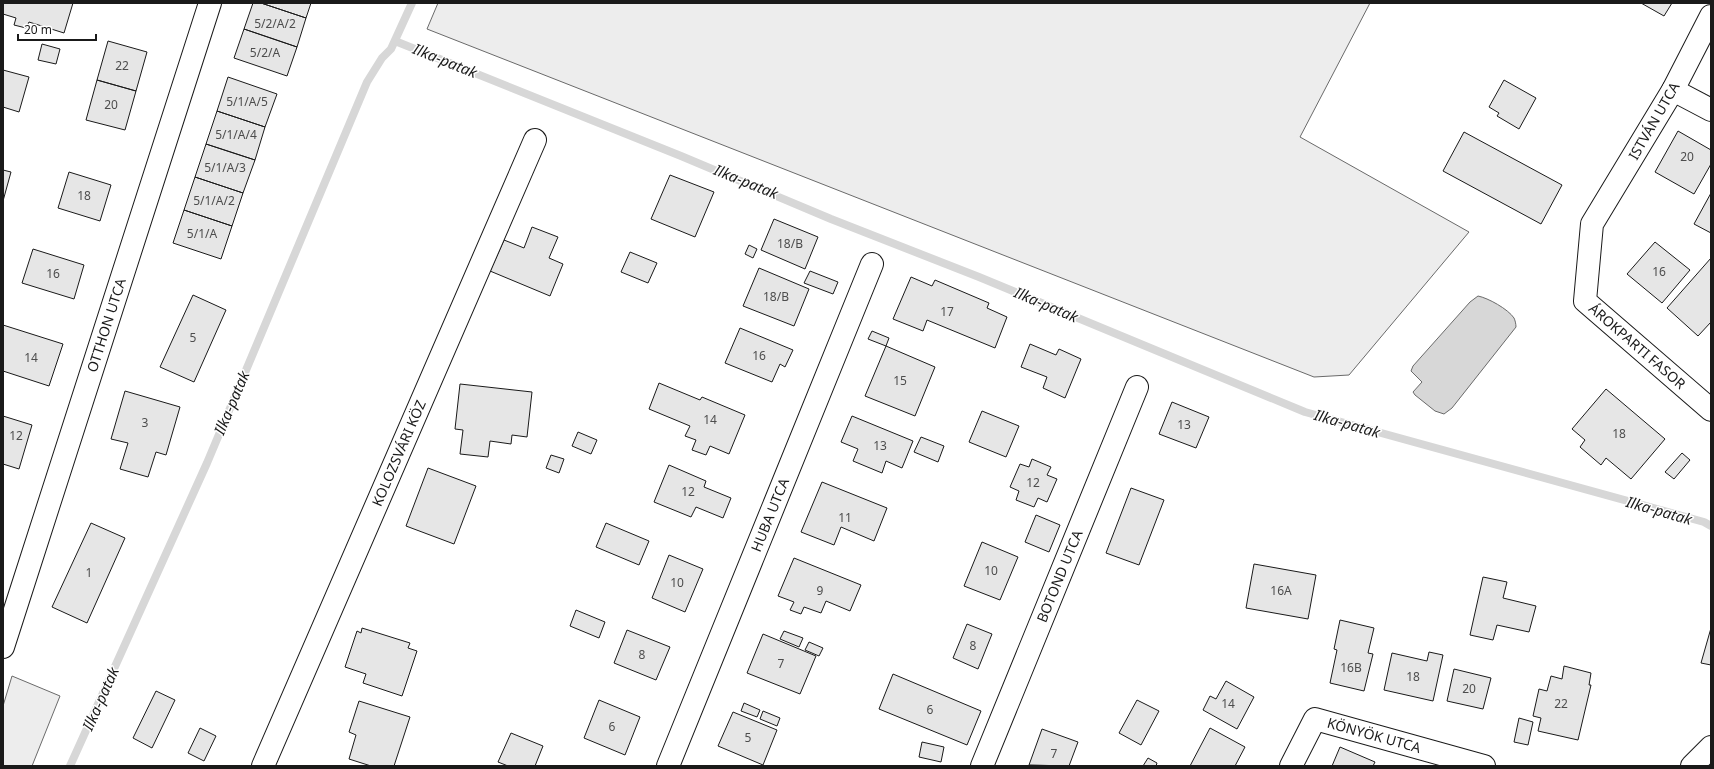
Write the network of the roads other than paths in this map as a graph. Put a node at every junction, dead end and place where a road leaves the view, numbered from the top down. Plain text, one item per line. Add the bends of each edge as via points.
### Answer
1 (210, 3) edge
2 (1711, 16) edge
3 (1673, 90) junction
4 (1711, 110) edge
5 (535, 140) dead end
6 (1592, 224) joint
7 (872, 264) dead end
8 (1137, 387) dead end
9 (1711, 410) edge
10 (3, 647) edge
11 (1711, 747) edge
12 (263, 766) edge
13 (668, 766) edge
14 (982, 766) edge
15 (1291, 766) edge
16 (1484, 766) edge
17 (1692, 766) edge

1 - 10 street, OTTHON UTCA
2 - 3 street, ISTVÁN UTCA
3 - 4 street
3 - 6 street, ISTVÁN UTCA
5 - 12 street, KOLOZSVÁRI KÖZ
6 - 9 street, ÁROKPARTI FASOR via 1586,301
7 - 13 street, HUBA UTCA
8 - 14 street, BOTOND UTCA
11 - 17 street
15 - 16 street, KÖNYÖK UTCA via 1315,719

